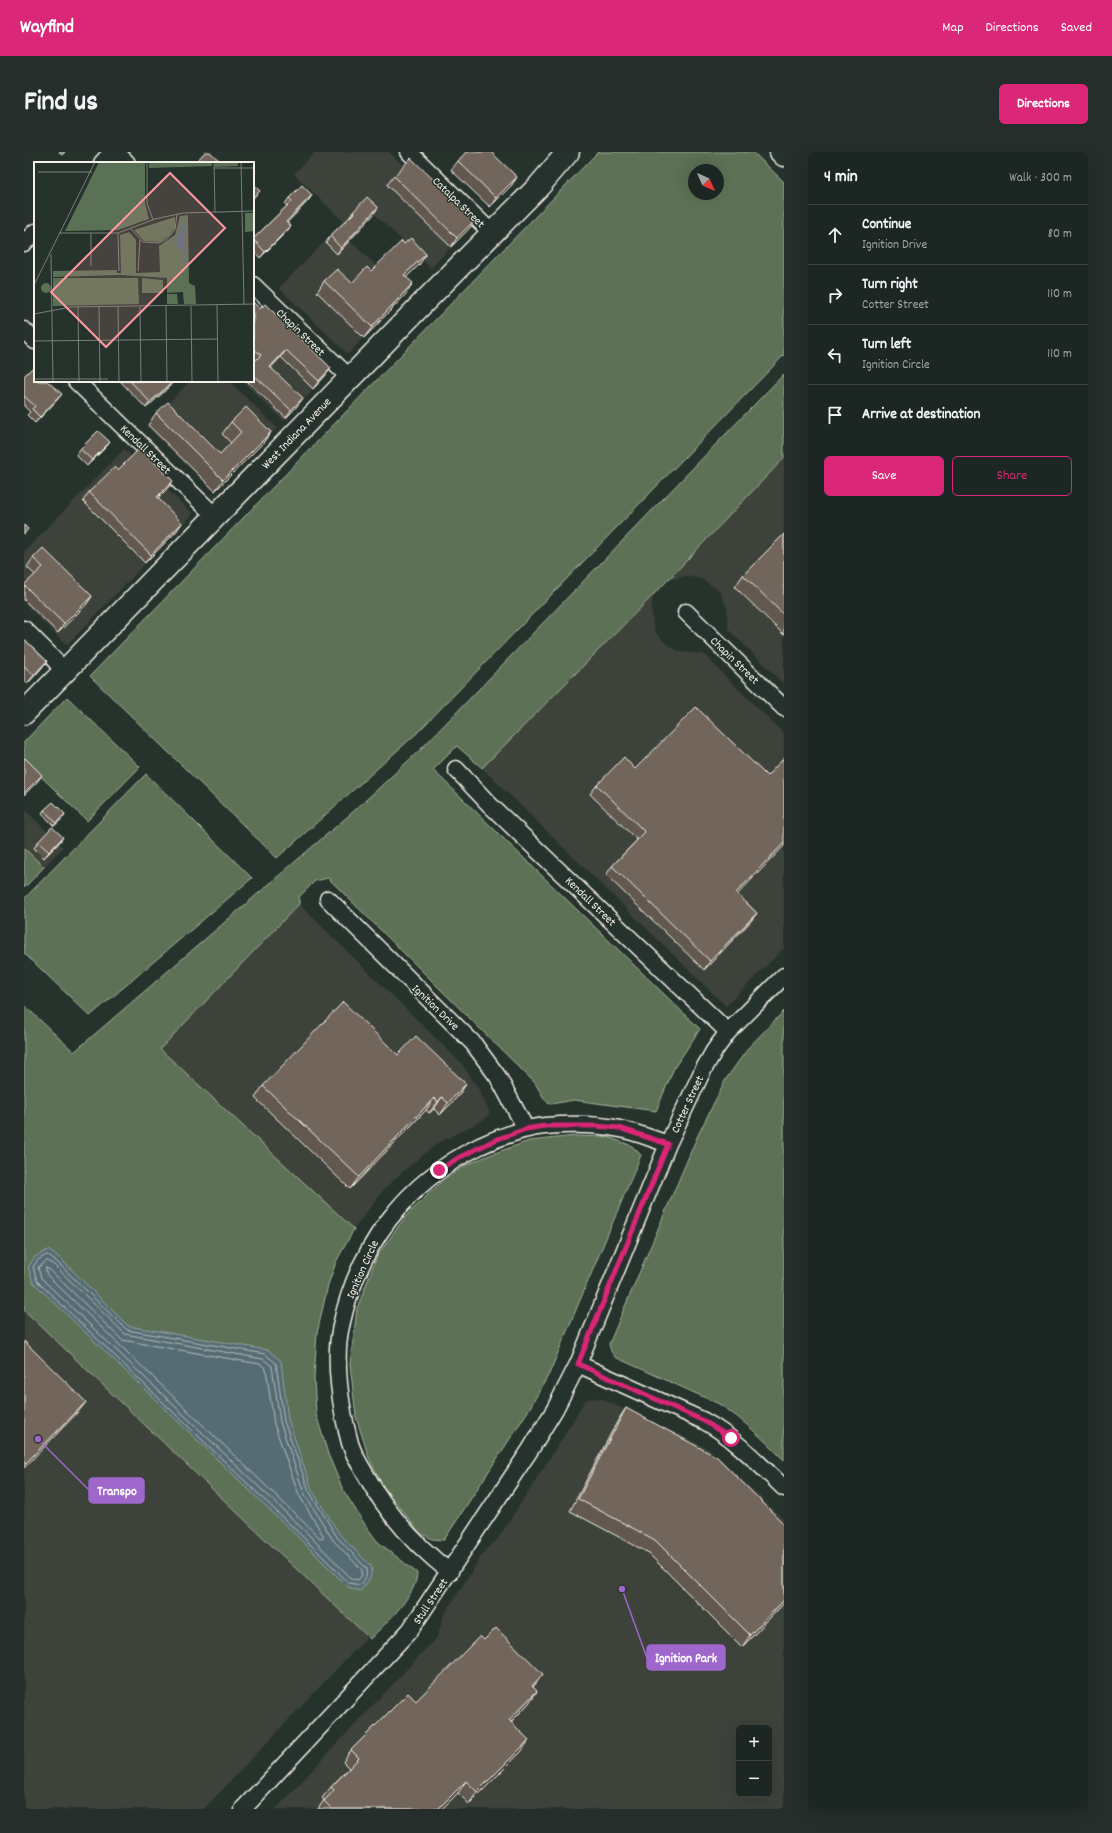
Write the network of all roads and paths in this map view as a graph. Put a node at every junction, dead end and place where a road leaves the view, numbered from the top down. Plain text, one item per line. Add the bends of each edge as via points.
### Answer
1 (112, 152) edge
2 (116, 152) edge
3 (409, 152) edge
4 (568, 152) edge
5 (780, 152) edge
6 (784, 155) edge
7 (103, 162) edge
8 (126, 162) edge
9 (34, 233) edge
10 (492, 234) junction
11 (24, 243) edge
12 (254, 286) edge
13 (24, 330) edge
14 (34, 340) edge
15 (350, 378) junction
16 (77, 382) edge
17 (215, 516) junction
18 (686, 612) dead end
19 (24, 629) edge
20 (64, 672) junction
21 (784, 708) edge
22 (24, 713) edge
23 (456, 769) dead end
24 (328, 899) dead end
25 (784, 976) edge
26 (728, 1032) junction
27 (526, 1129) junction
28 (668, 1144) junction
29 (578, 1364) junction
30 (784, 1488) edge
31 (450, 1572) junction
32 (243, 1809) edge

1 - 7 street
2 - 8 street
3 - 10 street, Catalpa Street
4 - 10 street, West Indiana Avenue
5 - 6 street
9 - 11 street
10 - 15 street, West Indiana Avenue
12 - 15 street, Chapin Street
13 - 14 street
15 - 17 street, West Indiana Avenue
16 - 17 street, Kendall Street
17 - 20 street, West Indiana Avenue
18 - 21 street, Chapin Street
19 - 20 street
20 - 22 street, West Indiana Avenue
23 - 26 street, Kendall Street via 490,805
24 - 27 street, Ignition Drive via 473,1043 498,1078
25 - 26 street, Cotter Street
26 - 28 street, Cotter Street via 702,1072
27 - 28 street, Ignition Circle via 545,1126 619,1128
27 - 31 street, Ignition Circle via 495,1140 458,1158 439,1170 400,1205 370,1246 347,1303 340,1328 340,1385 351,1445 360,1465 386,1509 420,1547
28 - 29 street, Cotter Street
29 - 30 street via 719,1429
29 - 31 street, Stull Street via 530,1450
31 - 32 street, Stull Street via 410,1630

